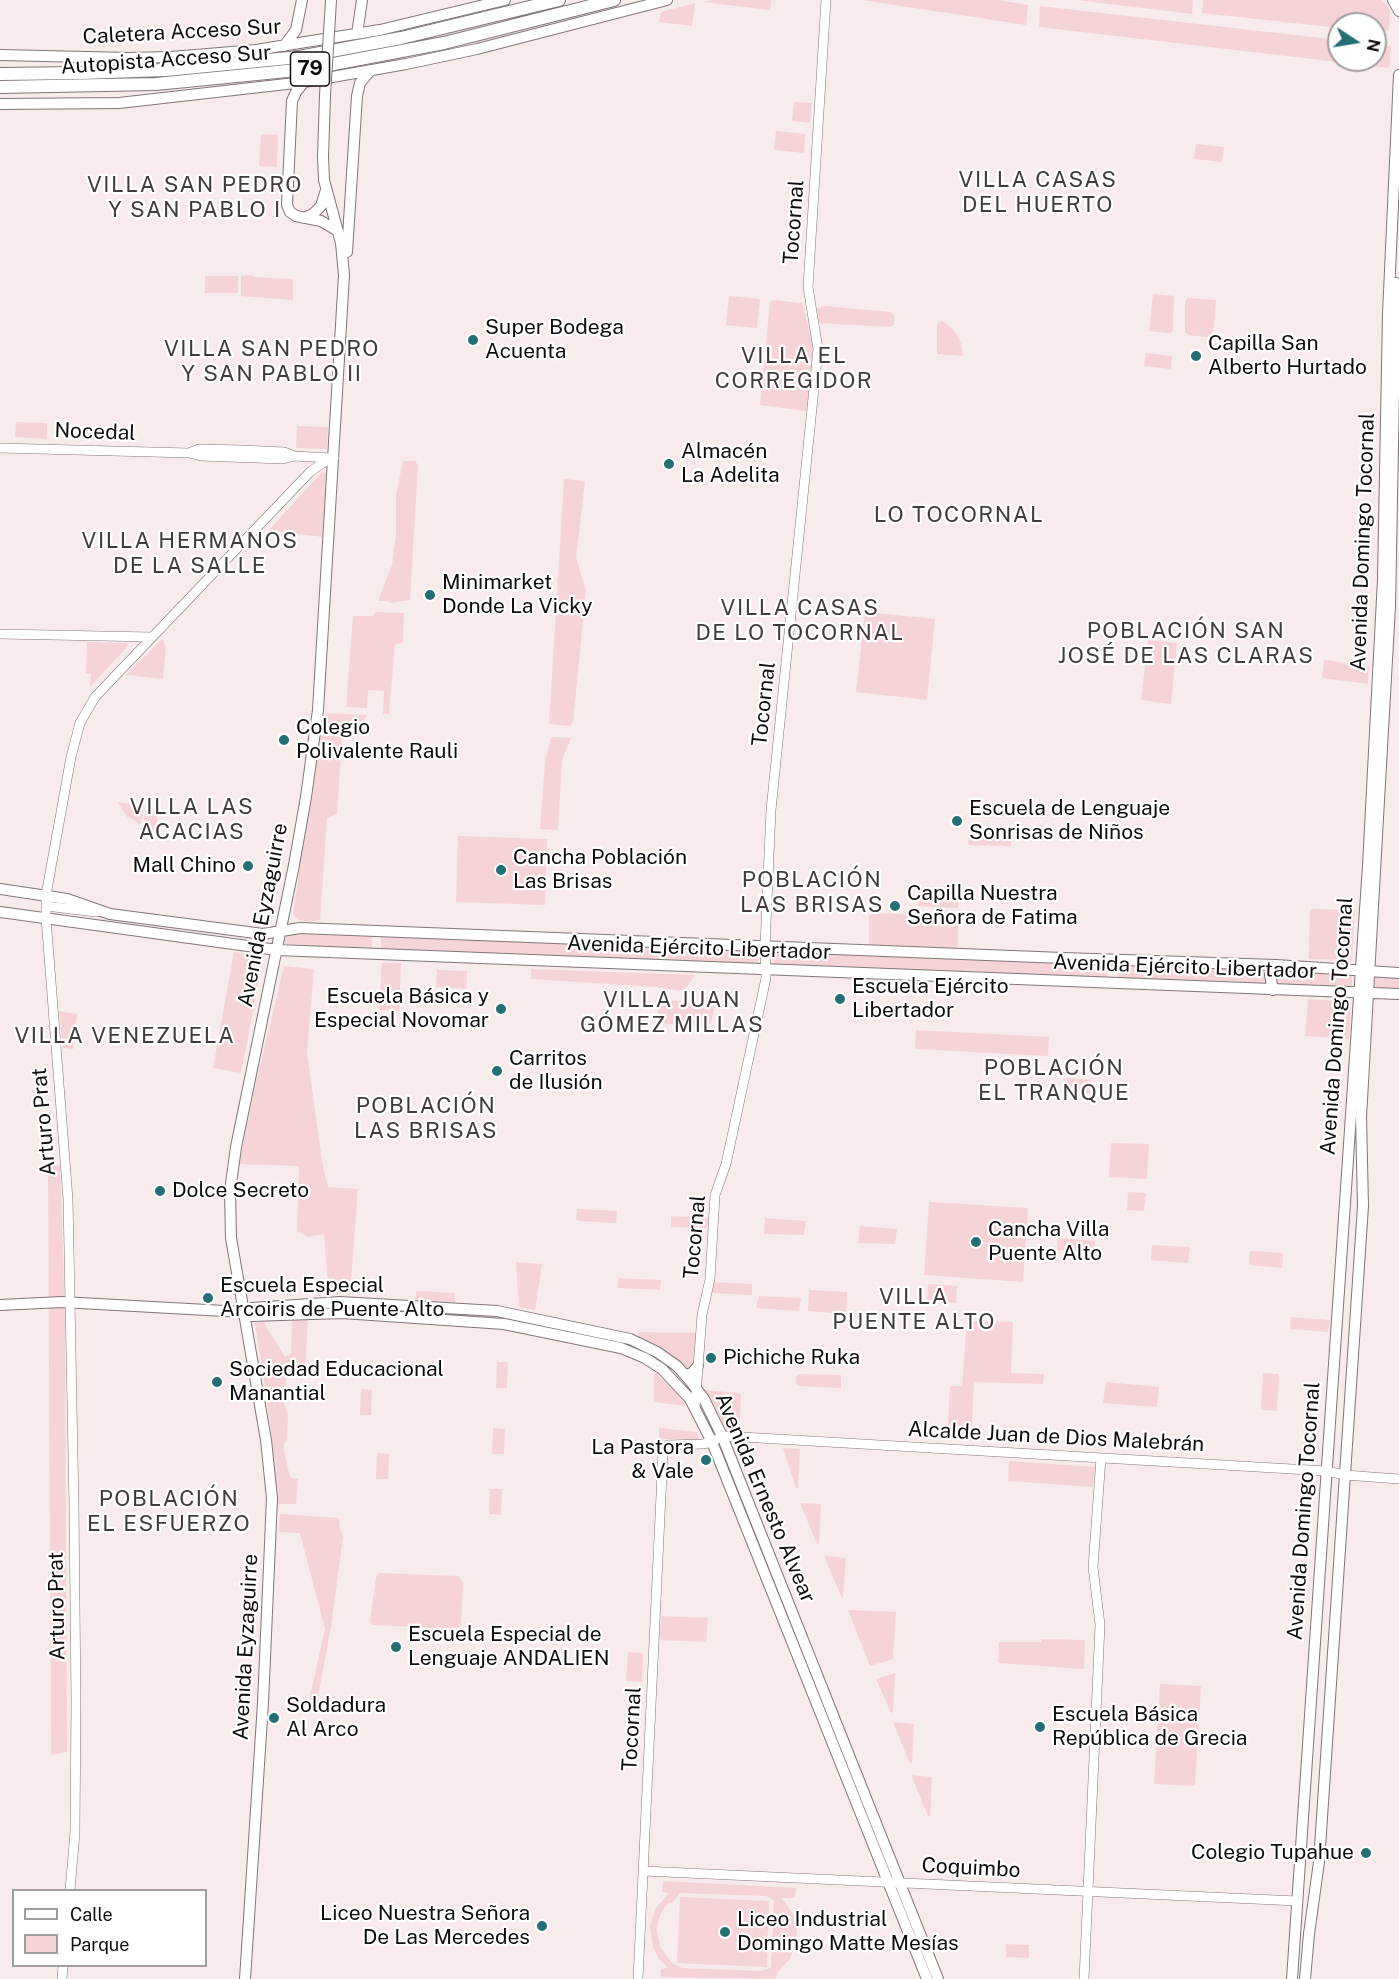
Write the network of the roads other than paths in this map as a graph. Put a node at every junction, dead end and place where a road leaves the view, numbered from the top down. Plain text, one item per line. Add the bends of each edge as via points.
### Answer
1 (302, 0) edge
2 (331, 0) edge
3 (505, 0) edge
4 (559, 0) edge
5 (614, 0) edge
6 (667, 0) edge
7 (826, 0) edge
8 (1393, 0) edge
9 (361, 5) edge
10 (1399, 11) edge
11 (300, 17) junction
12 (380, 30) junction
13 (357, 34) junction
14 (317, 41) junction
15 (284, 46) junction
16 (0, 56) edge
17 (370, 71) junction
18 (0, 74) edge
19 (1399, 75) edge
20 (340, 76) junction
21 (304, 82) junction
22 (0, 87) edge
23 (269, 87) junction
24 (357, 96) junction
25 (0, 104) edge
26 (292, 106) junction
27 (326, 190) junction
28 (350, 190) junction
29 (1399, 193) edge
30 (303, 218) junction
31 (338, 231) junction
32 (344, 275) junction
33 (0, 448) edge
34 (334, 458) junction
35 (0, 634) edge
36 (152, 637) junction
37 (0, 889) edge
38 (46, 900) junction
39 (285, 910) junction
40 (0, 912) edge
41 (46, 918) junction
42 (204, 926) junction
43 (300, 928) junction
44 (281, 931) junction
45 (183, 937) junction
46 (765, 946) junction
47 (277, 950) junction
48 (1276, 965) junction
49 (766, 970) junction
50 (1365, 970) junction
51 (1399, 974) edge
52 (1273, 990) junction
53 (1363, 993) junction
54 (1399, 994) edge
55 (1343, 1226) junction
56 (1361, 1233) junction
57 (70, 1303) junction
58 (0, 1305) edge
59 (243, 1312) junction
60 (698, 1366) junction
61 (686, 1375) junction
62 (697, 1388) junction
63 (695, 1407) junction
64 (717, 1439) junction
65 (666, 1446) joint
66 (1101, 1458) junction
67 (1326, 1472) junction
68 (1345, 1475) junction
69 (1399, 1479) edge
70 (1316, 1628) junction
71 (1334, 1631) junction
72 (1309, 1730) junction
73 (1327, 1732) junction
74 (643, 1871) junction
75 (888, 1882) junction
76 (900, 1882) junction
77 (70, 1889) edge
78 (1088, 1891) junction
79 (1297, 1901) junction
80 (245, 1979) edge
81 (638, 1979) edge
82 (927, 1979) edge
83 (938, 1979) edge
84 (1084, 1979) edge
85 (1292, 1979) edge
86 (1305, 1979) edge

1 - 11 main road
2 - 27 main road, Avenida Eyzaguirre, bridge via 323,157
3 - 12 main road, Caletera Acceso Sur
4 - 18 highway, Autopista Acceso Sur / 79 via 401,38 298,57 166,70
5 - 22 highway, Autopista Acceso Sur / 79 via 444,43 307,69 156,84
6 - 17 main road via 515,40
7 - 46 street, Tocornal via 808,287 818,349 771,810
8 - 10 main road
9 - 12 main road via 369,24
9 - 13 main road
11 - 14 main road via 306,31
11 - 15 main road via 294,36
12 - 13 main road, Caletera Acceso Sur
13 - 14 main road, Caletera Acceso Sur
14 - 15 main road, Caletera Acceso Sur
15 - 16 main road, Caletera Acceso Sur via 171,57
17 - 20 main road
17 - 24 main road via 360,83
19 - 50 main road, Avenida Domingo Tocornal via 1388,314 1383,579
20 - 21 main road
20 - 24 main road via 350,83
21 - 23 main road
21 - 26 main road
23 - 25 main road via 119,104
23 - 26 main road via 284,94
24 - 28 main road
26 - 30 main road via 286,202 290,212
27 - 28 main road via 341,196
27 - 30 main road via 321,206
27 - 31 main road, Avenida Eyzaguirre
28 - 32 main road
29 - 50 main road, Avenida Domingo Tocornal via 1390,607
30 - 31 main road via 321,221
31 - 32 main road, Avenida Eyzaguirre
32 - 34 main road, Avenida Eyzaguirre
33 - 34 street, Nocedal via 189,453 199,449 242,450
34 - 36 street, Arturo Prat via 310,472
34 - 39 main road, Avenida Eyzaguirre via 318,710
35 - 36 street
36 - 38 street, Arturo Prat via 95,697 80,723
37 - 38 main road, Avenida Ejército Libertador
38 - 41 street, Arturo Prat
38 - 42 main road, Avenida Ejército Libertador via 67,899 110,914
39 - 43 main road
39 - 44 main road, Avenida Eyzaguirre
40 - 41 main road, Avenida Ejército Libertador
41 - 45 main road, Avenida Ejército Libertador
41 - 57 street, Arturo Prat via 67,1181
42 - 44 main road, Avenida Ejército Libertador via 263,934
42 - 45 main road
43 - 44 main road, Avenida Ejército Libertador
43 - 46 main road, Avenida Ejército Libertador
44 - 47 main road, Avenida Eyzaguirre
45 - 47 main road, Avenida Ejército Libertador
46 - 48 main road, Avenida Ejército Libertador
46 - 49 street, Tocornal
47 - 49 main road, Avenida Ejército Libertador
47 - 59 main road, Avenida Eyzaguirre via 231,1177 230,1228
48 - 50 main road, Avenida Ejército Libertador
48 - 52 main road via 1270,975
49 - 52 main road, Avenida Ejército Libertador
49 - 60 street, Tocornal via 726,1164 715,1195 710,1279 702,1315
50 - 51 main road, Avenida Ejército Libertador
50 - 53 main road, Avenida Domingo Tocornal
52 - 53 main road, Avenida Ejército Libertador
53 - 54 main road, Avenida Ejército Libertador
53 - 55 main road, Avenida Domingo Tocornal
53 - 56 main road, Avenida Domingo Tocornal
55 - 56 main road via 1350,1235
55 - 67 main road, Avenida Domingo Tocornal
56 - 68 main road, Avenida Domingo Tocornal
57 - 58 main road
57 - 59 main road
57 - 77 street, Arturo Prat via 76,1759
59 - 61 main road, Avenida Ernesto Alvear via 252,1308 340,1302 496,1311 630,1339 657,1352
59 - 63 main road, Avenida Ernesto Alvear via 251,1316 356,1314 528,1328 638,1354 669,1376
59 - 80 main road, Avenida Eyzaguirre via 269,1459 272,1498
60 - 61 main road
60 - 62 street, Tocornal
61 - 62 main road, Avenida Ernesto Alvear
62 - 63 street, Tocornal
62 - 64 main road, Avenida Ernesto Alvear via 710,1409
63 - 64 main road, Avenida Ernesto Alvear
64 - 65 street, Alcalde Juan de Dios Malebrán
64 - 66 street, Alcalde Juan de Dios Malebrán
64 - 75 main road, Avenida Ernesto Alvear
64 - 76 main road, Avenida Ernesto Alvear
65 - 74 street, Tocornal
66 - 67 street, Alcalde Juan de Dios Malebrán
66 - 78 street via 1093,1567 1100,1619
67 - 68 street, Alcalde Juan de Dios Malebrán
67 - 70 main road, Avenida Domingo Tocornal
68 - 69 street, Alcalde Juan de Dios Malebrán
68 - 71 main road, Avenida Domingo Tocornal
70 - 71 main road via 1326,1623
70 - 72 main road, Avenida Domingo Tocornal
71 - 73 main road, Avenida Domingo Tocornal
72 - 73 main road via 1318,1735
72 - 79 main road, Avenida Domingo Tocornal
73 - 86 main road, Avenida Domingo Tocornal via 1318,1873
74 - 75 street, Coquimbo
74 - 81 street, Tocornal
75 - 76 street, Coquimbo
75 - 82 main road, Avenida Ernesto Alvear
76 - 78 street, Coquimbo
76 - 83 main road, Avenida Ernesto Alvear
78 - 79 street, Coquimbo
78 - 84 street
79 - 85 main road, Avenida Domingo Tocornal

